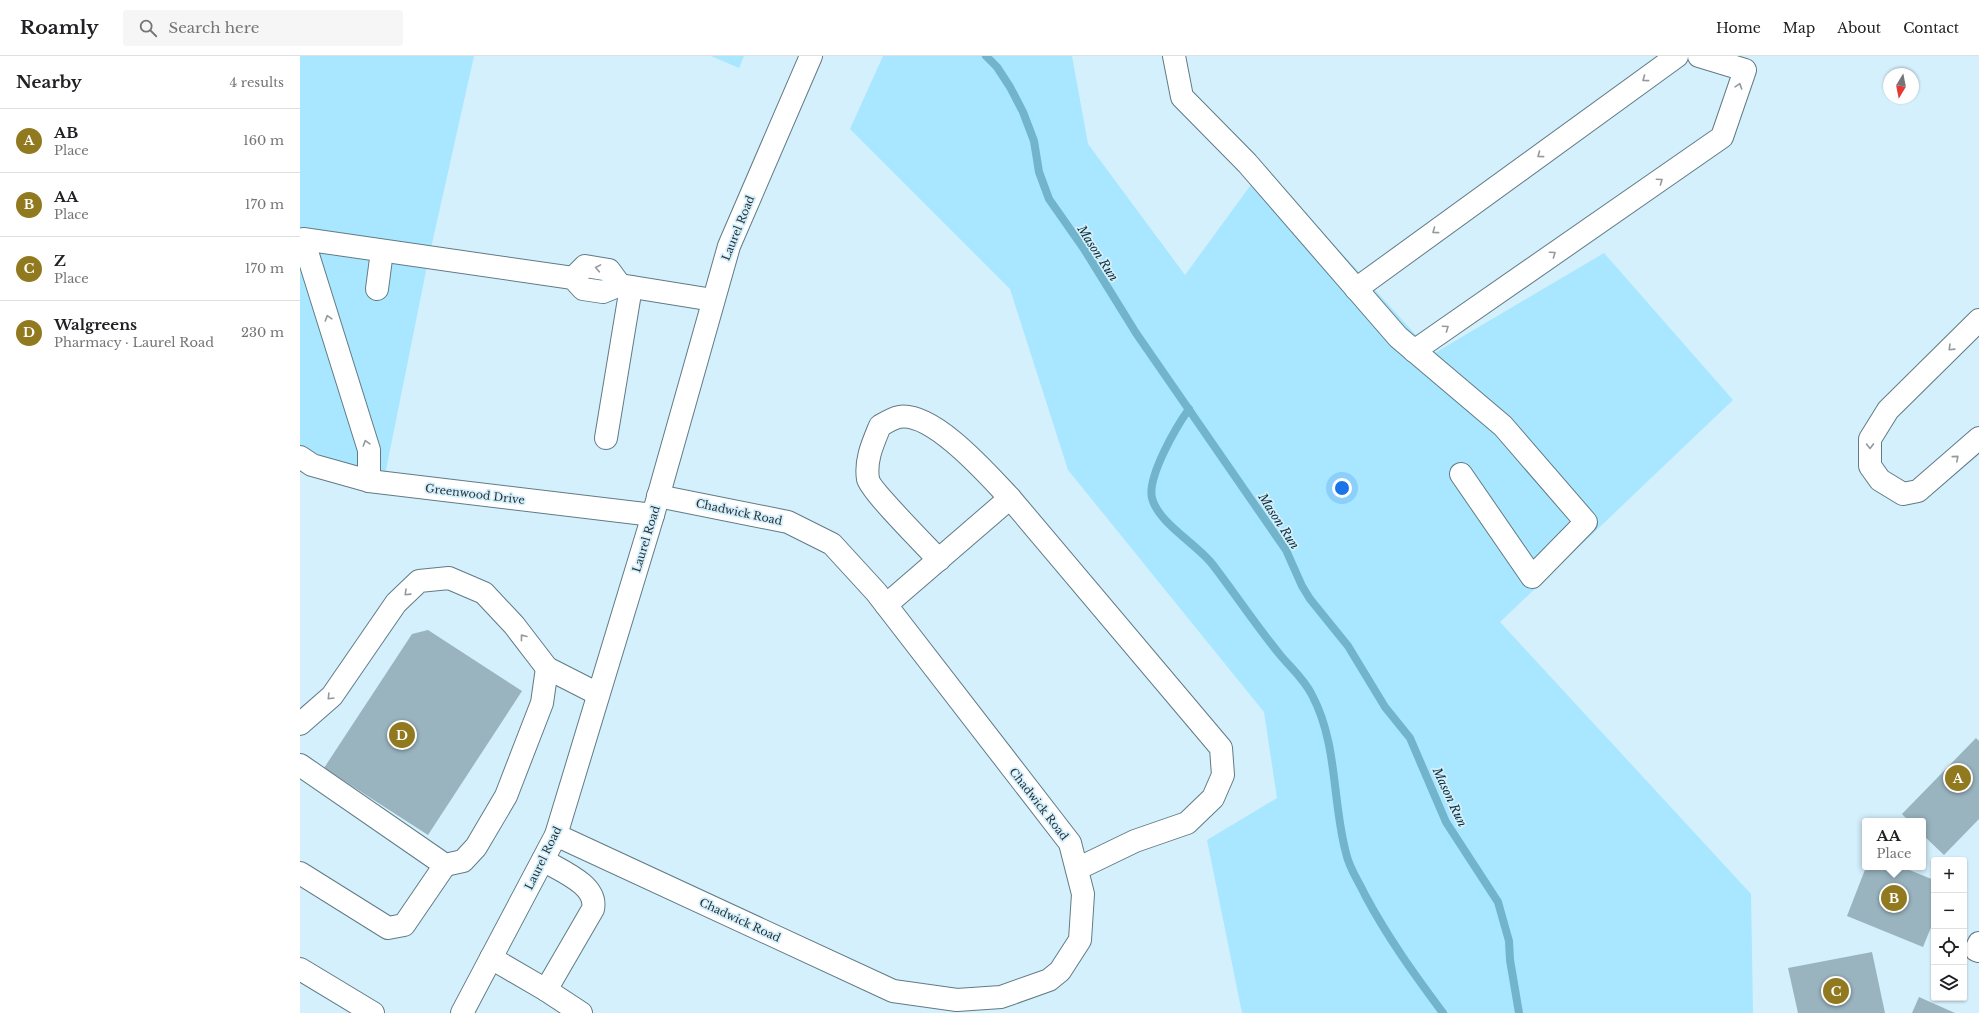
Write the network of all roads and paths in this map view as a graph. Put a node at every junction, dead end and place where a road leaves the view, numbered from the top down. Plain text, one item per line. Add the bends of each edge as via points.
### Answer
1 (811, 56) edge
2 (1174, 56) edge
3 (1677, 56) edge
4 (1699, 56) edge
5 (382, 251) junction
6 (626, 286) junction
7 (377, 289) dead end
8 (1356, 289) junction
9 (713, 300) junction
10 (1979, 320) edge
11 (1414, 350) junction
12 (606, 438) dead end
13 (1979, 438) edge
14 (300, 457) edge
15 (1461, 474) dead end
16 (368, 481) junction
17 (1010, 498) junction
18 (656, 505) junction
19 (939, 560) junction
20 (886, 605) junction
21 (547, 668) junction
22 (598, 694) junction
23 (300, 724) edge
24 (300, 765) edge
25 (556, 835) junction
26 (543, 860) junction
27 (445, 865) junction
28 (1077, 869) junction
29 (300, 873) edge
30 (1979, 943) edge
31 (1979, 951) edge
32 (491, 958) junction
33 (300, 969) edge
34 (546, 990) junction
35 (373, 1013) edge
36 (462, 1013) edge
37 (581, 1013) edge

1 - 9 street, Laurel Road via 729,246
2 - 8 street via 1182,97 1247,163
3 -> 8 street
11 -> 4 street via 1722,137 1744,70
5 - 6 street via 573,278 585,266 609,270
5 - 7 street
16 -> 5 street via 369,450 303,239
6 - 9 street
6 - 12 street
8 - 11 street via 1398,337
9 - 18 street, Laurel Road
10 -> 13 street via 1888,410 1870,439 1870,466 1880,480 1903,494 1918,492
11 - 15 street via 1503,426 1586,522 1532,577
14 - 16 street, Greenwood Drive via 312,465
16 - 18 street, Greenwood Drive
17 - 19 street
17 - 19 street via 965,450 934,428 913,418 899,417 880,426 869,455 868,481 882,500
17 - 28 street via 1221,748 1223,775 1213,798 1187,823 1135,841
18 - 20 street, Chadwick Road via 788,522 832,544
18 - 22 street, Laurel Road
19 - 20 street
20 - 28 street, Chadwick Road via 1070,844
21 - 22 street
21 -> 23 street via 514,625 484,593 449,578 419,581 396,603 332,696
21 - 27 street via 542,703 506,796 476,847 462,860
22 - 25 street, Laurel Road
24 - 27 street
25 - 26 street, Laurel Road
25 - 28 street, Chadwick Road via 893,991 957,1000 1001,997 1049,980 1060,972 1080,940 1083,894
26 - 32 street, Laurel Road
26 - 34 street via 584,885 592,893 594,902 593,909
27 - 29 street via 404,925 388,928
30 - 31 street via 1976,950
32 - 34 street
32 - 36 street, Laurel Road
33 - 35 street
34 - 37 street

